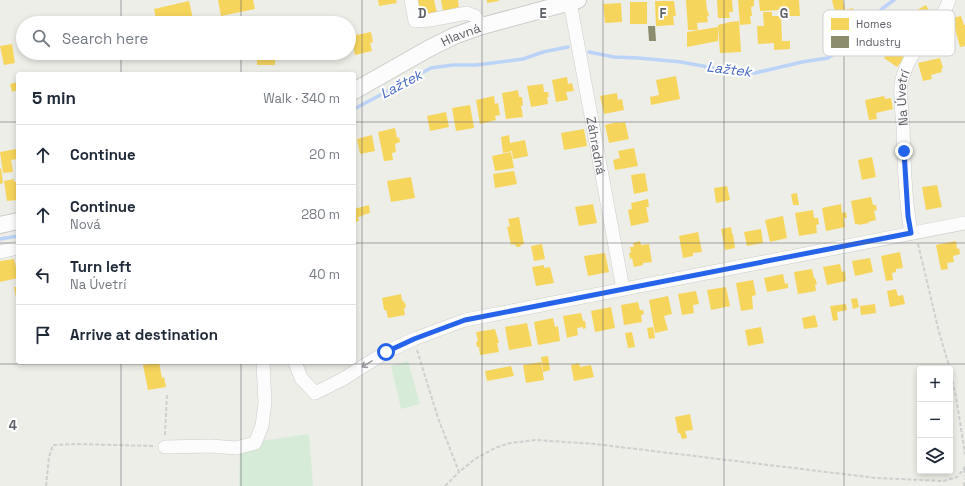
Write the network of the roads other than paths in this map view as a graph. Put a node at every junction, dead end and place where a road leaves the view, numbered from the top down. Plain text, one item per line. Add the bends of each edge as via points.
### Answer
1 (411, 0) edge
2 (949, 0) edge
3 (574, 1) edge
4 (944, 10) edge
5 (482, 26) junction
6 (912, 56) edge
7 (356, 90) edge
8 (16, 222) edge
9 (965, 223) edge
10 (0, 225) edge
11 (911, 233) junction
12 (16, 248) edge
13 (0, 252) edge
14 (623, 289) junction
15 (264, 364) edge
16 (296, 364) edge
17 (165, 447) road end

1 - 5 street via 415,21 467,13 475,16
2 - 4 street, Na Úvetrí
3 - 5 street, Hlavná
3 - 14 street, Záhradná
5 - 7 street, Hlavná via 428,49
6 - 11 street, Na Úvetrí via 901,83
8 - 10 street
9 - 11 street
11 - 14 street
12 - 13 street
14 -> 16 street via 465,320 386,352 315,393 301,378
15 - 17 street via 265,403 262,426 255,443 236,448

